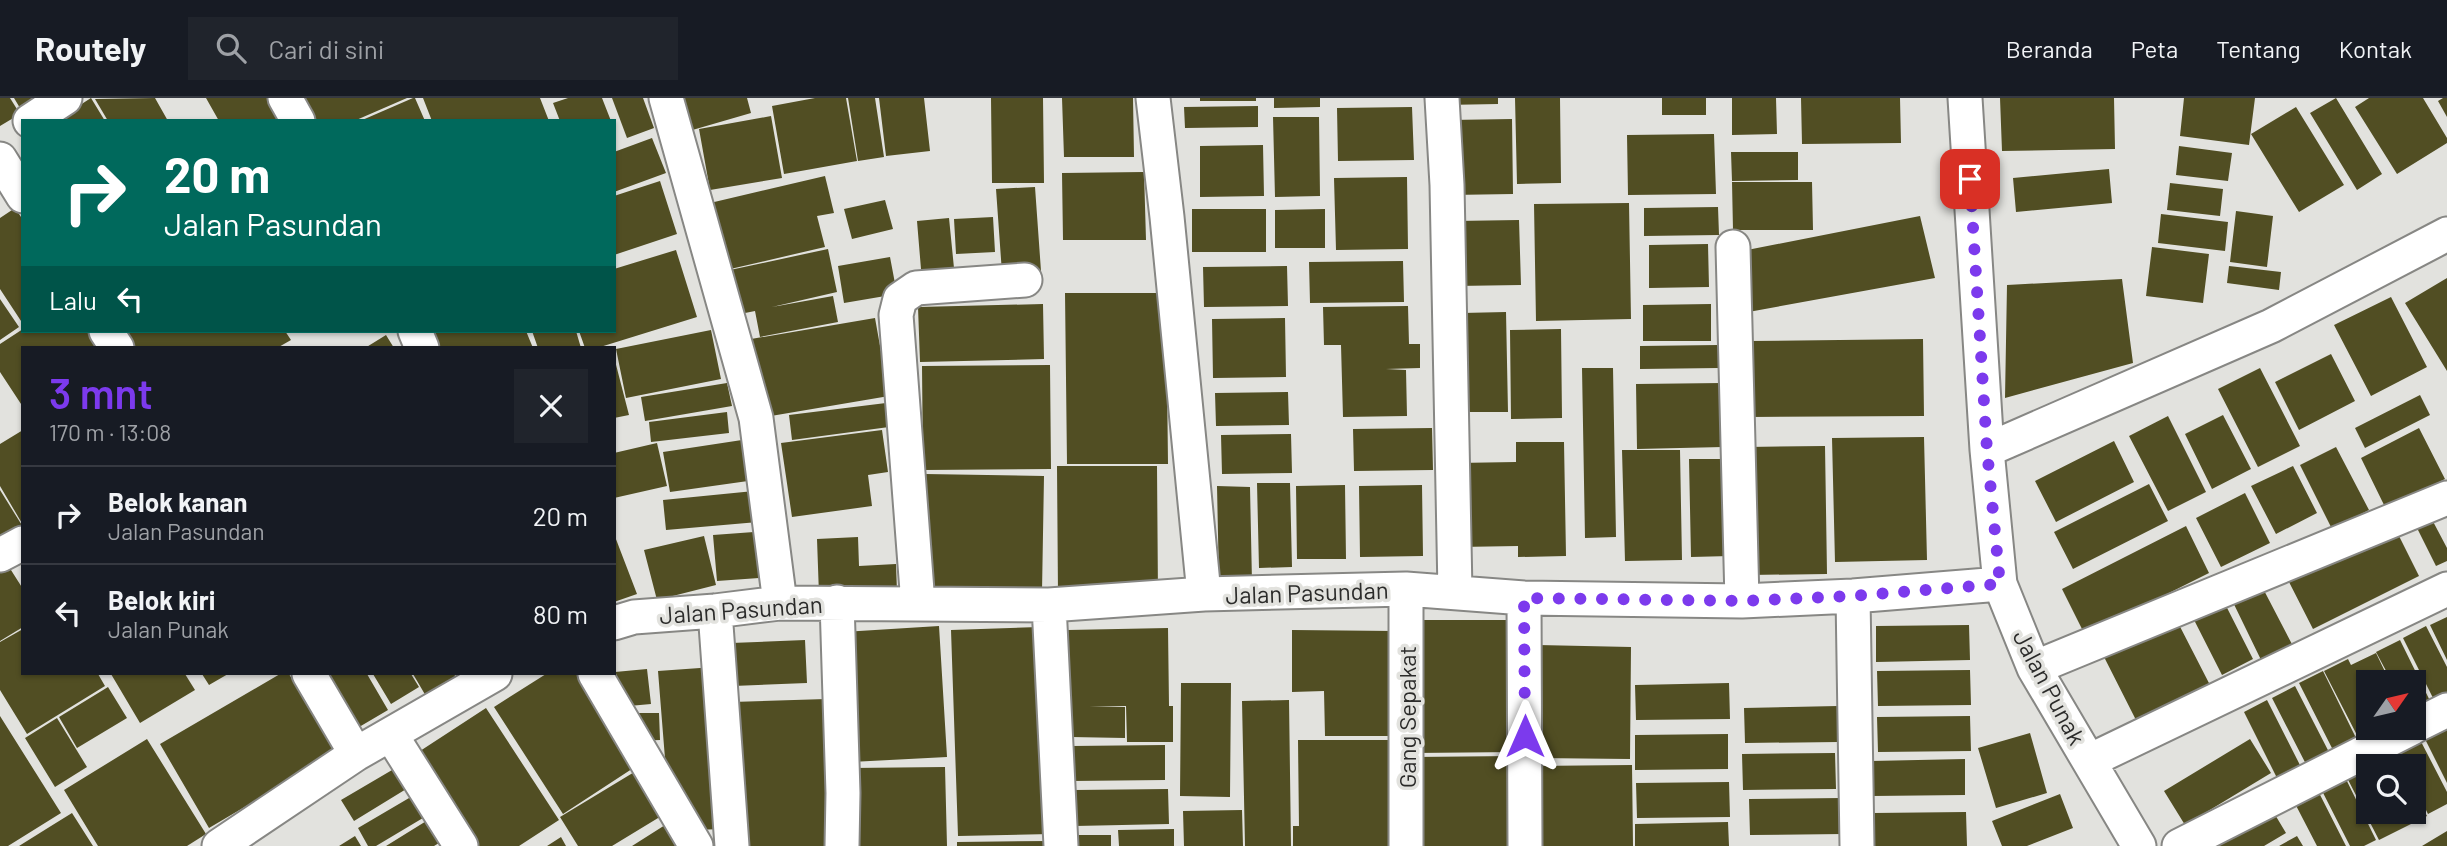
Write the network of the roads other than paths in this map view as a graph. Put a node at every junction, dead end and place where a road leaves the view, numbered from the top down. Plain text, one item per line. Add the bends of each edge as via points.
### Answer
1 (65, 98) edge
2 (285, 98) edge
3 (666, 98) edge
4 (1153, 98) edge
5 (1442, 98) edge
6 (1965, 98) edge
7 (33, 119) edge
8 (297, 119) edge
9 (21, 126) edge
10 (0, 140) edge
11 (0, 159) edge
12 (21, 193) edge
13 (2447, 234) edge
14 (1733, 247) dead end
15 (1025, 281) dead end
16 (1987, 450) junction
17 (2447, 498) edge
18 (21, 544) edge
19 (0, 555) edge
20 (2000, 584) junction
21 (1406, 589) junction
22 (2447, 589) edge
23 (1455, 592) junction
24 (1204, 594) junction
25 (1853, 596) junction
26 (1524, 598) junction
27 (1742, 601) junction
28 (837, 602) junction
29 (780, 603) junction
30 (918, 604) junction
31 (1049, 605) junction
32 (715, 611) junction
33 (616, 622) edge
34 (2034, 668) junction
35 (310, 675) edge
36 (493, 675) edge
37 (596, 675) edge
38 (2447, 710) edge
39 (2426, 721) edge
40 (391, 735) junction
41 (2389, 740) edge
42 (356, 754) junction
43 (2089, 761) junction
44 (224, 845) edge
45 (461, 846) edge
46 (696, 846) edge
47 (732, 846) edge
48 (842, 846) edge
49 (1062, 846) edge
50 (1406, 846) edge
51 (1525, 846) edge
52 (1857, 846) edge
53 (2138, 846) edge
54 (2179, 846) edge

1 - 7 street
2 - 8 street
3 - 29 street via 757,418
4 - 24 street
5 - 23 street
6 - 16 street, Jalan Punak
9 - 10 street
11 - 12 street
13 - 16 street via 2271,326
14 - 27 street
15 - 30 street via 916,288 900,299 896,315
16 - 20 street, Jalan Punak
17 - 34 street
18 - 19 street
20 - 25 street, Jalan Pasundan
20 - 34 street, Jalan Punak
21 - 23 street, Jalan Pasundan
21 - 24 street, Jalan Pasundan
21 - 50 street, Gang Sepakat
22 - 43 street
23 - 26 street, Jalan Pasundan
24 - 31 street, Jalan Pasundan
25 - 27 street, Jalan Pasundan
25 - 52 street
26 - 27 street, Jalan Pasundan
26 - 51 street
28 - 29 street, Jalan Pasundan
28 - 30 street, Jalan Pasundan
28 - 48 street
29 - 32 street, Jalan Pasundan
30 - 31 street, Jalan Pasundan
31 - 49 street
32 - 33 street, Jalan Pasundan
32 - 47 street
34 - 43 street, Jalan Punak
35 - 42 street
36 - 40 street
37 - 46 street
38 - 39 street
40 - 42 street
40 - 45 street
41 - 54 street
42 - 44 street
43 - 53 street, Jalan Punak

